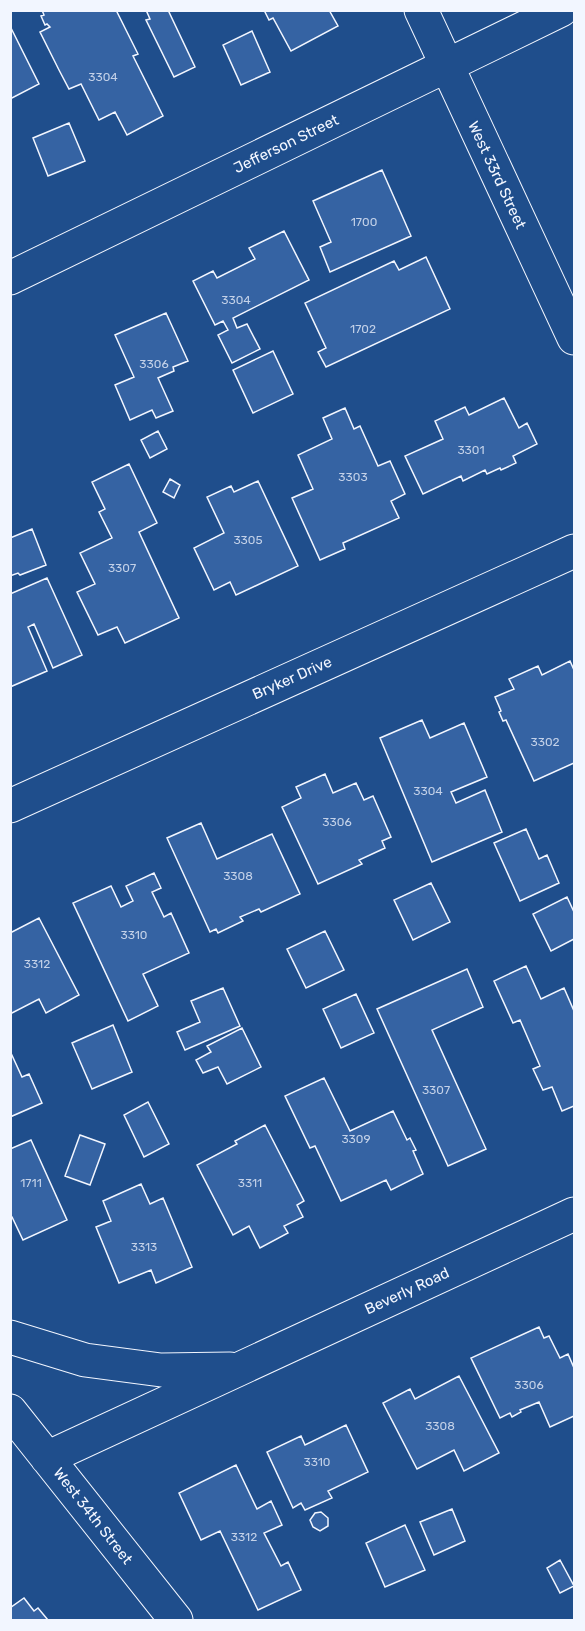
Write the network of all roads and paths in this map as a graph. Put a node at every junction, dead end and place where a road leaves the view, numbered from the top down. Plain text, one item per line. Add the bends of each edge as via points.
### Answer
1 (421, 10) edge
2 (561, 10) edge
3 (446, 66) junction
4 (10, 278) edge
5 (574, 338) edge
6 (574, 551) edge
7 (10, 806) edge
8 (574, 1214) edge
9 (10, 1337) edge
10 (240, 1369) junction
11 (10, 1411) edge
12 (47, 1458) junction
13 (176, 1620) edge

1 - 3 street, West 33rd Street
2 - 3 street, Jefferson Street
3 - 4 street, Jefferson Street
3 - 5 street, West 33rd Street
6 - 7 street, Bryker Drive
8 - 10 street, Beverly Road
9 - 10 street, Beverly Road via 85,1360 161,1370
10 - 12 street, Beverly Road
11 - 12 street, West 34th Street
12 - 13 street, West 34th Street

